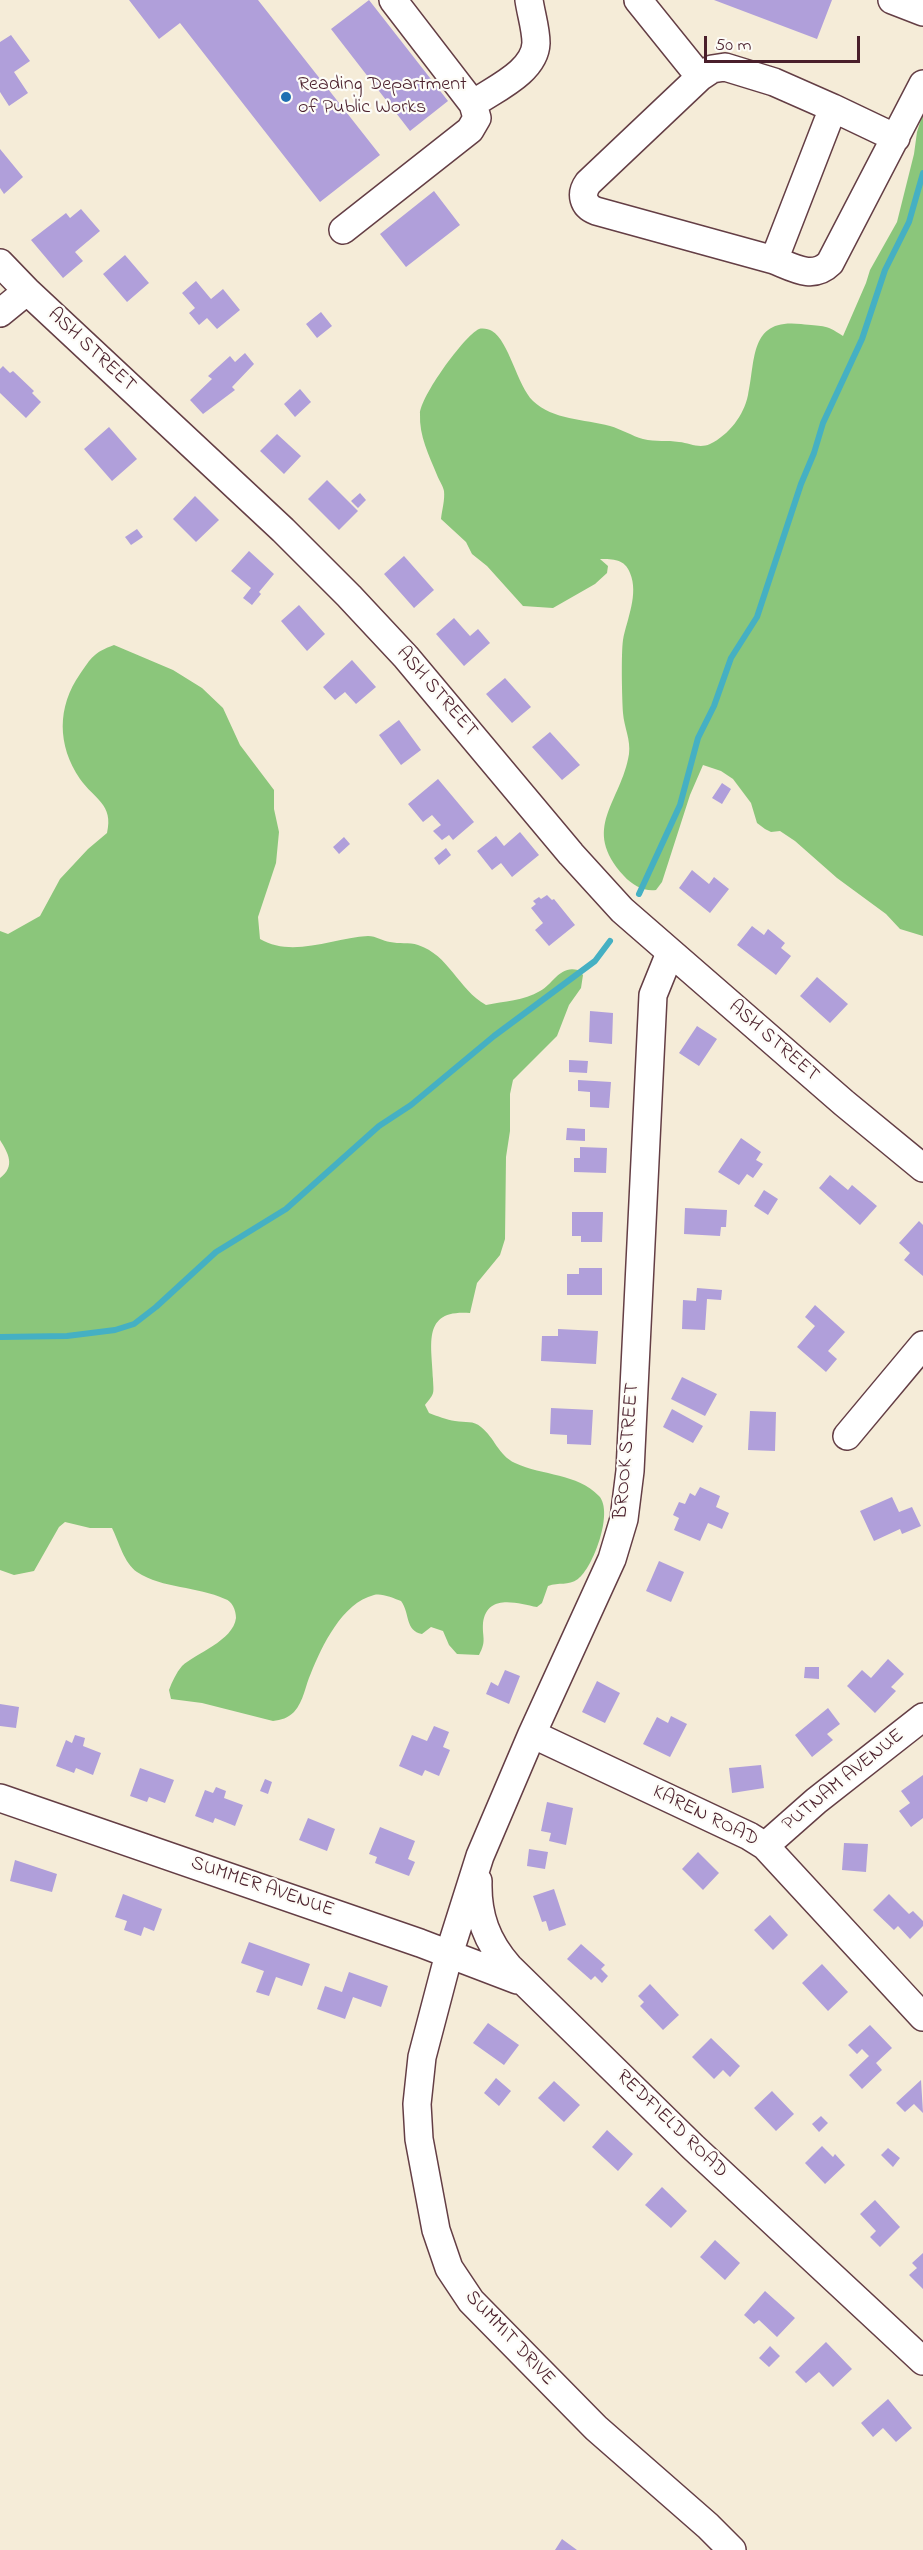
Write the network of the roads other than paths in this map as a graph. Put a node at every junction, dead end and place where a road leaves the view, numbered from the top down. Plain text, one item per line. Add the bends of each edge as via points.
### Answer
1 (393, 0) edge
2 (529, 0) edge
3 (638, 0) edge
4 (892, 0) edge
5 (923, 12) edge
6 (700, 77) junction
7 (923, 84) edge
8 (473, 104) junction
9 (832, 108) junction
10 (896, 138) junction
11 (343, 230) dead end
12 (774, 260) junction
13 (0, 263) edge
14 (27, 291) junction
15 (0, 313) edge
16 (670, 953) junction
17 (923, 1168) edge
18 (923, 1345) edge
19 (847, 1436) dead end
20 (923, 1718) edge
21 (532, 1734) junction
22 (0, 1798) edge
23 (765, 1846) junction
24 (480, 1856) junction
25 (449, 1954) junction
26 (524, 1983) junction
27 (923, 2018) edge
28 (923, 2361) edge
29 (732, 2550) edge

1 - 8 street
2 - 8 street via 536,40 531,60
3 - 6 street
4 - 5 street
6 - 9 street via 716,68 730,68 774,82
6 - 12 street via 588,183 584,202 596,212
7 - 10 street
8 - 11 street via 477,118 472,127
9 - 10 street
9 - 12 street
10 - 12 street via 831,263 811,273
13 - 14 street, ASH STREET
14 - 15 street
14 - 16 street, ASH STREET via 335,581 406,657 571,854 622,910
16 - 17 street, ASH STREET
16 - 21 street, BROOK STREET via 653,995 630,1471 624,1519 602,1584
18 - 19 street
20 - 23 street, PUTNAM AVENUE
21 - 23 street, KAREN ROAD
21 - 24 street, BROOK STREET
22 - 25 street, SUMMER AVENUE
23 - 27 street, KAREN ROAD
24 - 25 street, BROOK STREET
24 - 26 street, REDFIELD ROAD via 477,1889 484,1928 495,1951
25 - 26 street, SUMMER AVENUE
25 - 29 street, SUMMIT DRIVE via 422,2057 417,2104 418,2139 430,2204 449,2268 471,2301 514,2347 596,2428
26 - 28 street, REDFIELD ROAD via 701,2155

